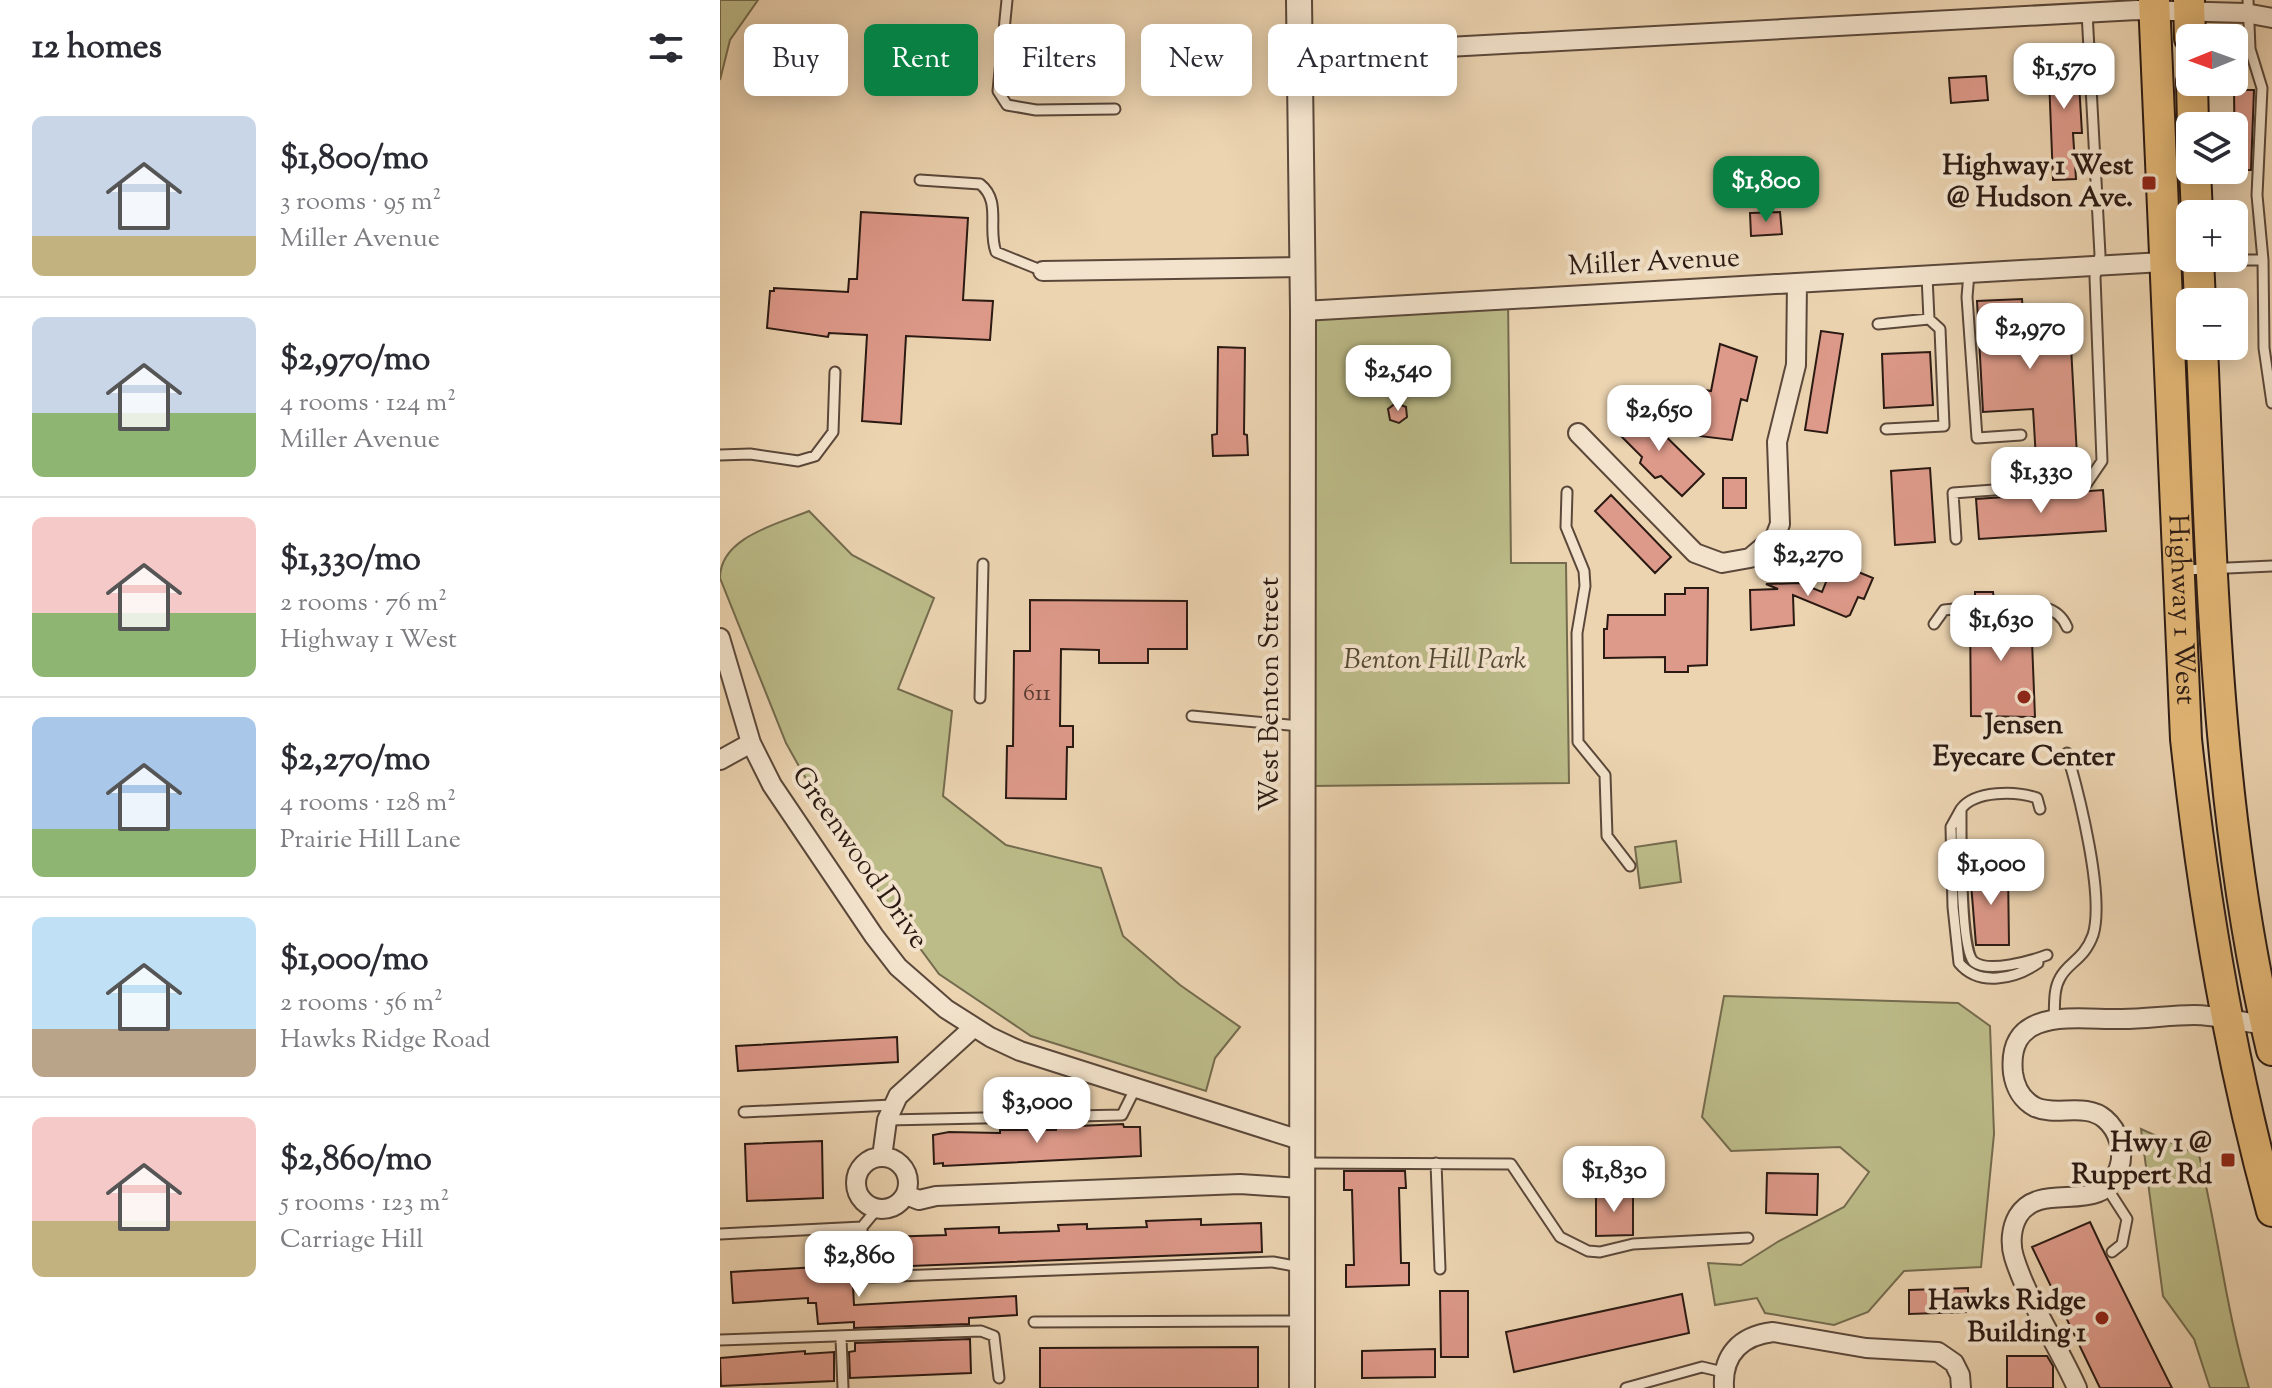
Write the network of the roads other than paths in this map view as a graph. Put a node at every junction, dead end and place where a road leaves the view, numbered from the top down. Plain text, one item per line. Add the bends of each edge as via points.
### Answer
1 (1007, 0) edge
2 (1299, 0) edge
3 (2155, 6) edge
4 (2248, 7) edge
5 (2087, 12) junction
6 (2189, 17) edge
7 (2272, 18) edge
8 (1299, 24) edge
9 (1457, 46) edge
10 (1300, 96) edge
11 (1115, 109) dead end
12 (920, 180) dead end
13 (2258, 207) junction
14 (2272, 207) edge
15 (2248, 260) edge
16 (2263, 260) junction
17 (2176, 261) edge
18 (2166, 262) junction
19 (2097, 266) junction
20 (1303, 267) junction
21 (1043, 271) joint
22 (1969, 273) junction
23 (1927, 276) junction
24 (1797, 283) junction
25 (2268, 287) edge
26 (1303, 311) junction
27 (1929, 319) junction
28 (2268, 322) edge
29 (1878, 324) dead end
30 (2203, 360) edge
31 (835, 372) dead end
32 (2271, 391) edge
33 (2272, 403) edge
34 (1886, 429) dead end
35 (1578, 433) dead end
36 (2021, 435) dead end
37 (720, 455) edge
38 (1567, 492) dead end
39 (1956, 539) dead end
40 (983, 564) dead end
41 (2272, 566) edge
42 (2212, 567) junction
43 (2178, 570) junction
44 (1975, 607) dead end
45 (1994, 607) dead end
46 (1934, 624) dead end
47 (2067, 627) dead end
48 (720, 638) edge
49 (980, 698) dead end
50 (1192, 716) dead end
51 (1300, 727) junction
52 (751, 743) junction
53 (2067, 753) dead end
54 (720, 760) edge
55 (2040, 809) dead end
56 (1630, 866) dead end
57 (2047, 955) dead end
58 (2054, 1020) junction
59 (2229, 1021) junction
60 (974, 1027) junction
61 (2270, 1033) edge
62 (1135, 1089) junction
63 (744, 1112) dead end
64 (889, 1112) junction
65 (1300, 1151) junction
66 (882, 1157) junction
67 (1436, 1163) junction
68 (1300, 1188) junction
69 (2107, 1188) junction
70 (906, 1195) junction
71 (877, 1209) junction
72 (2272, 1211) edge
73 (862, 1227) junction
74 (720, 1234) edge
75 (1748, 1238) dead end
76 (2112, 1252) dead end
77 (1300, 1267) junction
78 (1440, 1269) dead end
79 (1301, 1321) junction
80 (1034, 1322) dead end
81 (841, 1338) junction
82 (720, 1340) edge
83 (999, 1378) dead end
84 (1723, 1380) edge
85 (2072, 1387) edge
86 (843, 1388) edge
87 (1302, 1388) edge
88 (1626, 1388) edge
89 (1961, 1388) edge

1 - 11 lane via 998,91 1007,105
2 - 8 street, West Benton Street
3 - 5 street
3 - 6 street
3 - 18 main road, Highway 1 West
4 - 6 street
4 - 7 street
4 - 13 lane via 2250,49 2262,88
5 - 9 street
5 - 19 lane
10 - 20 street, West Benton Street
12 - 21 lane via 980,184 993,201 996,252
13 - 14 lane
13 - 16 lane
15 - 16 lane
16 - 25 lane
17 - 18 street, Miller Avenue
18 - 19 street, Miller Avenue
18 - 43 main road, Highway 1 West
19 - 22 street, Miller Avenue
19 - 39 lane via 2102,461 2087,483 1953,493
20 - 21 street
20 - 26 street, West Benton Street
22 - 23 street, Miller Avenue
22 - 36 lane via 1977,438
23 - 24 street, Miller Avenue
23 - 27 lane
24 - 26 street, Miller Avenue
24 - 35 street via 1796,365 1777,442 1780,524 1764,549 1737,563 1695,553
25 - 28 lane
26 - 51 street, West Benton Street
27 - 29 lane
27 - 34 lane via 1940,329 1944,426
28 - 32 lane
30 - 42 main road, Highway 1 West
31 - 37 lane via 833,432 815,456 798,461
32 - 33 lane
38 - 56 lane via 1566,527 1585,586 1577,633 1578,742 1605,775 1607,836
40 - 49 lane
41 - 42 lane
42 - 43 lane
42 - 61 main road, Highway 1 West via 2230,807
43 - 59 main road, Highway 1 West via 2194,812
44 - 46 lane via 1944,610
45 - 47 lane via 2049,607 2062,614
48 - 52 street, Greenwood Drive
50 - 51 lane
51 - 65 street, West Benton Street
52 - 54 street
52 - 60 street, Greenwood Drive via 772,785 898,967
53 - 58 lane via 2082,807 2096,918 2084,953 2060,977
55 - 57 lane via 2037,798 2028,795 1977,796 1961,809 1967,954 1984,965 2014,965
58 - 59 street via 2194,1015
58 - 69 street via 2027,1027 2018,1038 2016,1088 2037,1108 2091,1111 2104,1117 2116,1132 2121,1165
59 - 61 street
59 - 72 main road, Highway 1 West
60 - 62 street, Greenwood Drive via 1020,1051
60 - 64 street
62 - 64 lane via 1122,1115
62 - 65 street, Greenwood Drive
63 - 64 lane
64 - 66 street
65 - 67 lane
65 - 68 street, West Benton Street
66 - 70 street via 892,1158 905,1170
66 - 71 street via 861,1167 856,1183 862,1201
67 - 75 lane via 1511,1164 1560,1237 1588,1251
67 - 78 lane
68 - 70 street via 1240,1184 919,1200
68 - 77 street, West Benton Street
69 - 76 lane via 2127,1219 2122,1244
69 - 85 street via 2101,1194 2028,1205 2013,1229 2014,1257
70 - 71 street via 892,1207
71 - 73 lane
73 - 74 lane
73 - 77 lane via 863,1268 871,1277 1273,1262
77 - 79 street, West Benton Street
79 - 80 lane
79 - 87 street, West Benton Street
81 - 82 lane
81 - 83 lane via 981,1331 994,1336
81 - 86 lane
84 - 88 lane via 1702,1367
84 - 89 street via 1743,1340 1773,1332 1866,1348 1938,1352 1954,1363

